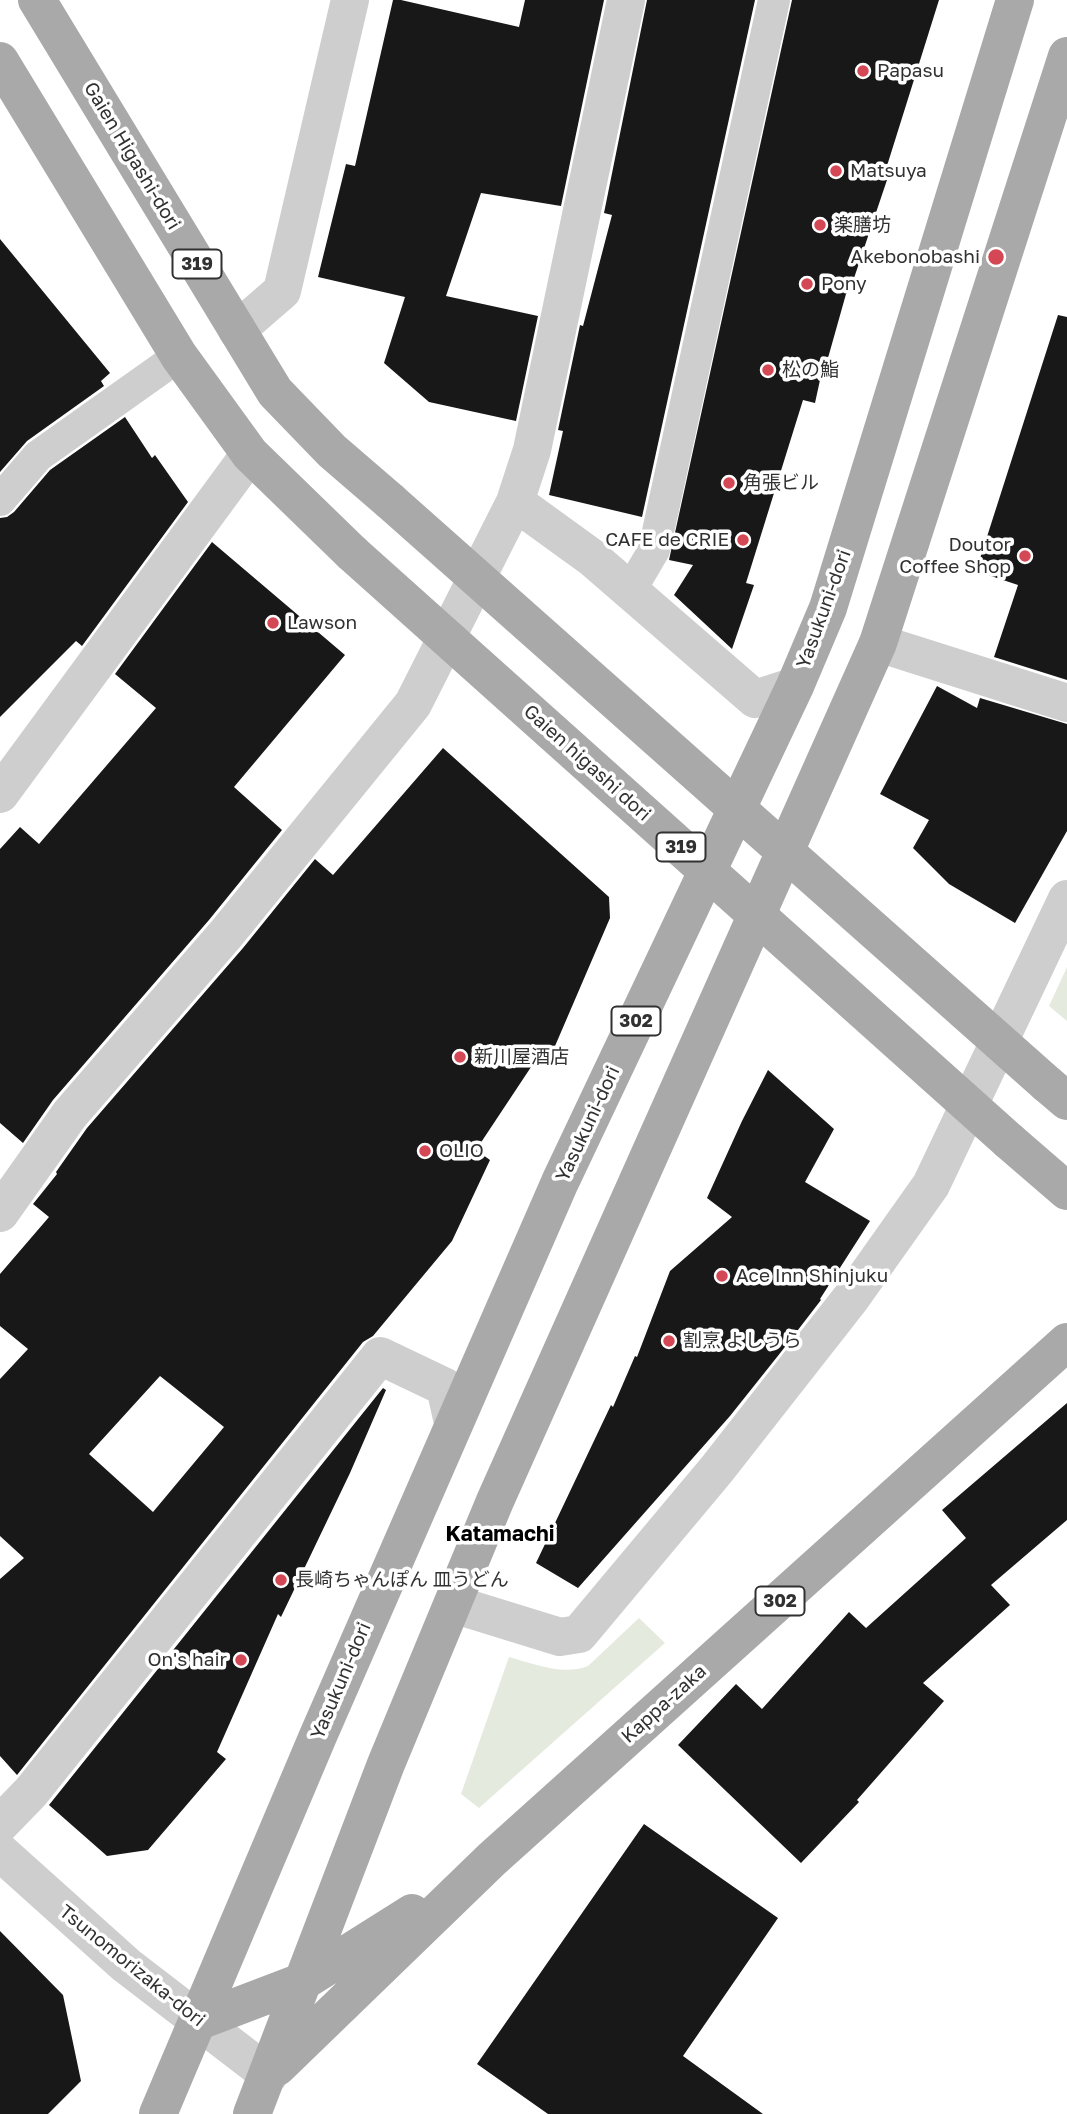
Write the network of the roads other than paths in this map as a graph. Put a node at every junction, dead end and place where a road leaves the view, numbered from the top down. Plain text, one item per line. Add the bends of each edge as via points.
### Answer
1 (37, 0) edge
2 (350, 0) edge
3 (626, 0) edge
4 (774, 0) edge
5 (1015, 0) edge
6 (1067, 56) edge
7 (0, 61) edge
8 (237, 330) junction
9 (178, 356) junction
10 (250, 454) junction
11 (0, 500) edge
12 (515, 502) junction
13 (630, 591) junction
14 (878, 643) junction
15 (795, 686) junction
16 (1067, 704) edge
17 (0, 794) edge
18 (1067, 900) edge
19 (1057, 1092) edge
20 (1067, 1192) edge
21 (0, 1213) edge
22 (1067, 1342) edge
23 (453, 1423) junction
24 (453, 1604) junction
25 (386, 1763) junction
26 (0, 1824) edge
27 (0, 1852) edge
28 (492, 1859) junction
29 (391, 1928) junction
30 (304, 1981) junction
31 (199, 2021) junction
32 (269, 2075) junction
33 (158, 2114) edge
34 (252, 2114) edge

1 - 8 main road, Gaien Higashi-dori / 319
2 - 8 street via 282,291
3 - 12 street via 532,450
4 - 13 lane via 654,550
5 - 15 main road, Yasukuni-dori / 302 via 828,608
6 - 14 main road, 302
7 - 9 main road, 319
8 - 19 main road, Gaien Higashi-dori / 319, bridge via 275,392 332,451
9 - 10 main road, 319
9 - 11 lane via 38,456
10 - 17 street
10 - 20 main road, Gaien higashi dori / 319, bridge via 352,553
12 - 13 street
12 - 21 street via 413,704 226,934 70,1114
13 - 15 street via 755,699
14 - 16 street
14 - 24 main road, 302
15 - 23 main road, Yasukuni-dori / 302 via 560,1182
18 - 24 street via 931,1185 834,1320 579,1634 560,1637
22 - 28 main road, Kappa-zaka / 302
23 - 26 street via 445,1387 380,1356 31,1793
23 - 31 main road, Yasukuni-dori / 302
24 - 25 main road, 302
25 - 29 main road via 357,1894 359,1911 370,1923
25 - 30 main road, 302
27 - 31 street, Tsunomorizaka-dori via 126,1965
28 - 29 main road
28 - 32 main road, Kappa-zaka / 302
29 - 30 main road
30 - 31 main road
30 - 32 main road, 302
31 - 32 street, Tsunomorizaka-dori
31 - 33 main road, Yasukuni-dori / 302
32 - 34 main road, 302

